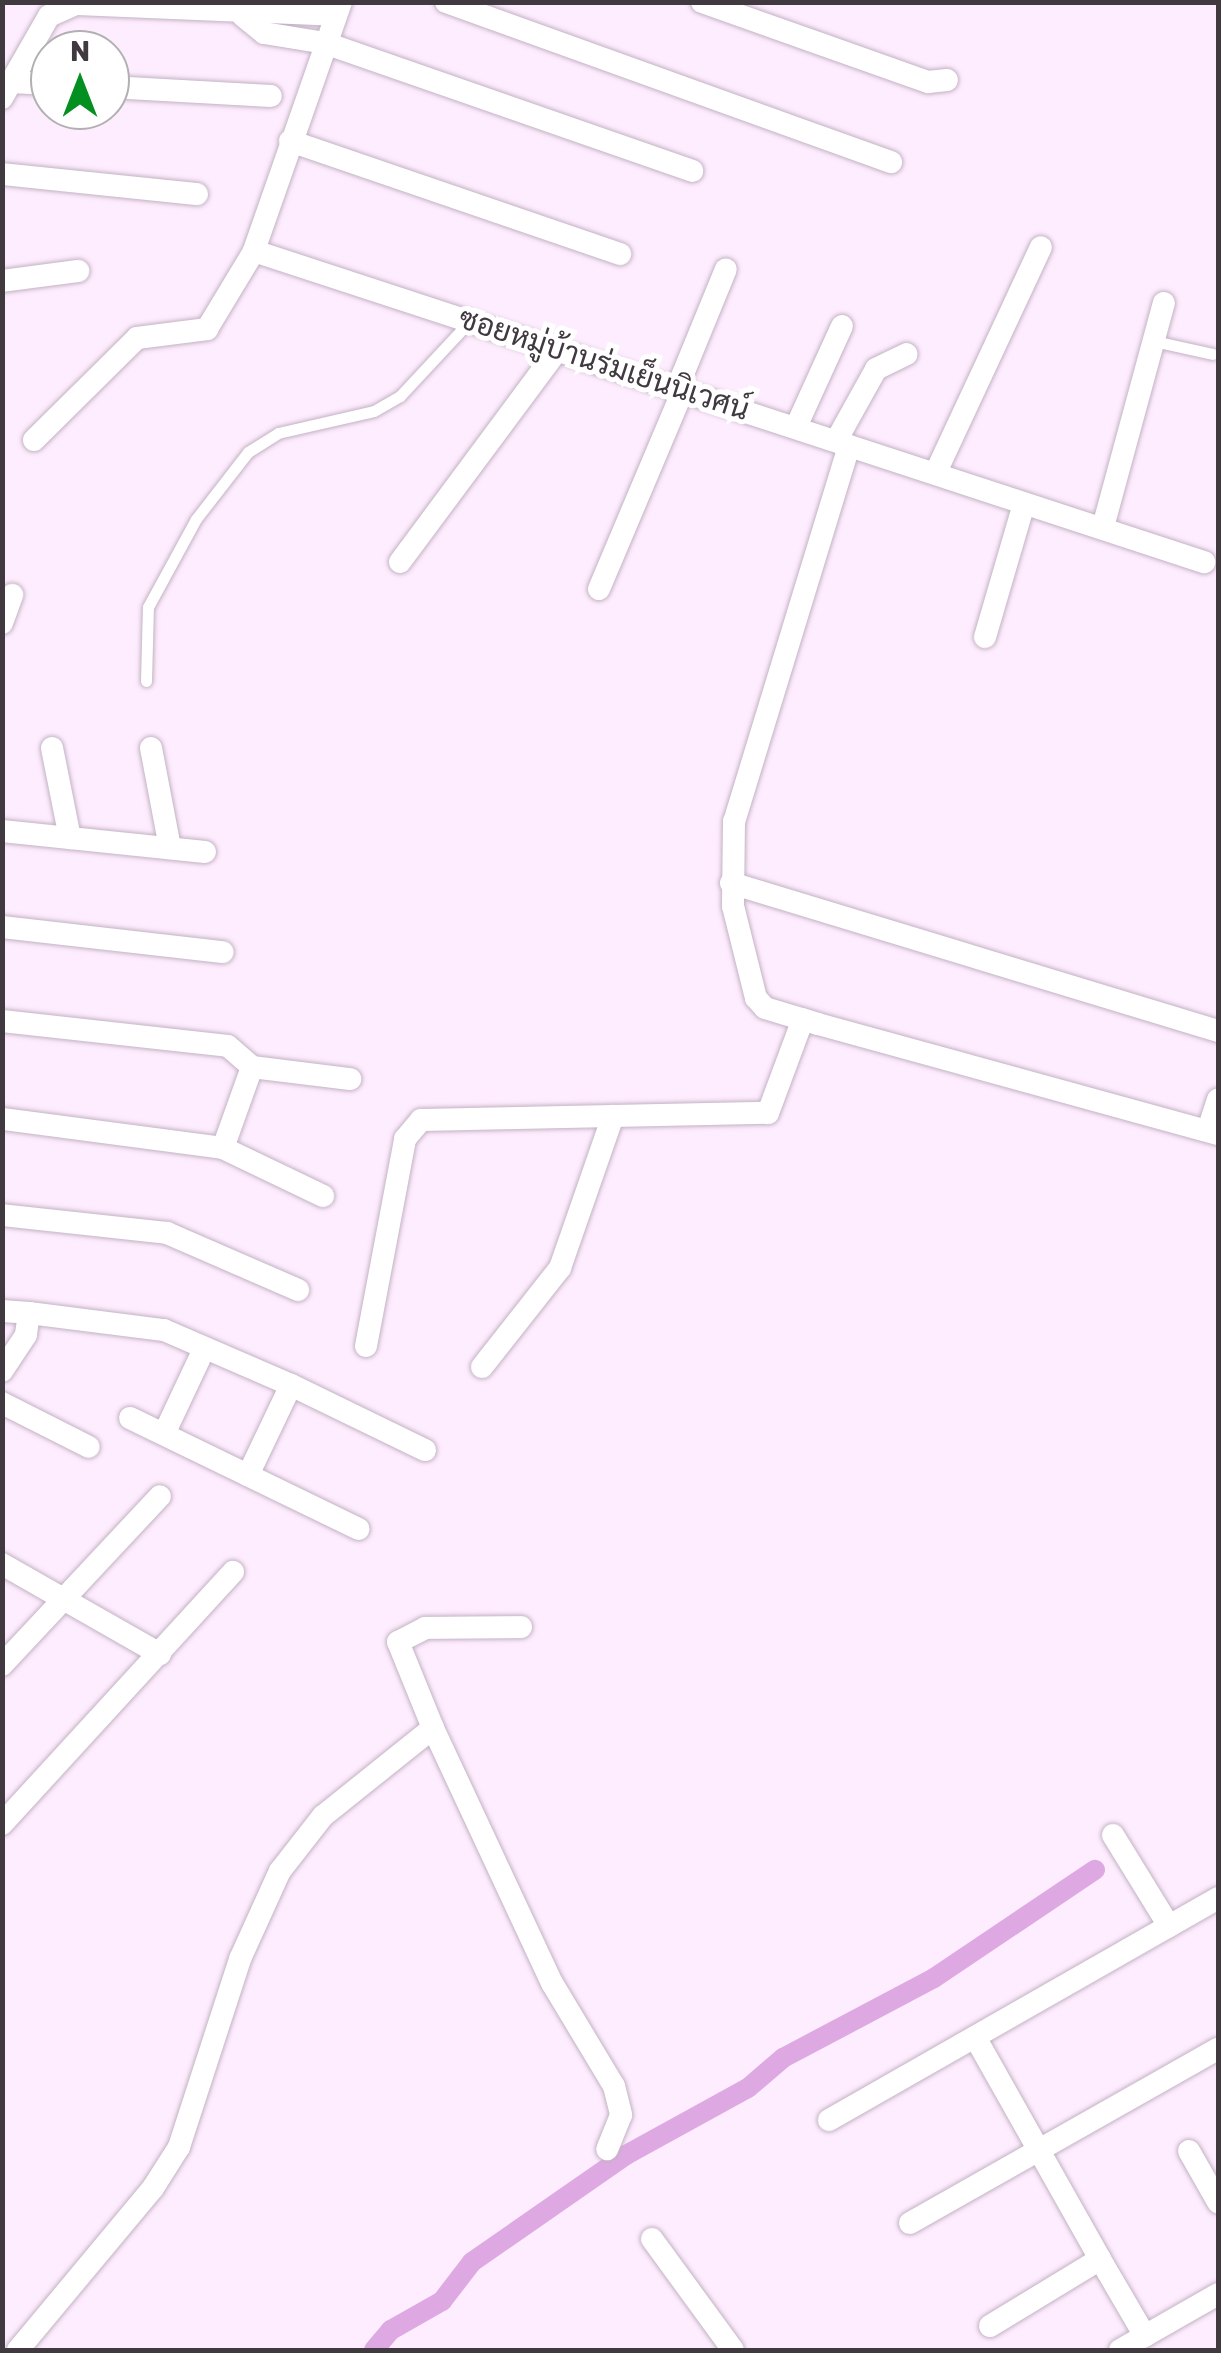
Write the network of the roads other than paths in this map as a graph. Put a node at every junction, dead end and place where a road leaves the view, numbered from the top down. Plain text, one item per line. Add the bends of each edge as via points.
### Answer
1 (446, 2) edge
2 (702, 2) edge
3 (338, 9) edge
4 (243, 16) junction
5 (324, 44) junction
6 (947, 80) dead end
7 (130, 88) edge
8 (7, 90) edge
9 (270, 96) dead end
10 (290, 141) junction
11 (891, 162) dead end
12 (692, 171) dead end
13 (2, 174) edge
14 (196, 194) dead end
15 (1040, 247) dead end
16 (254, 251) junction
17 (620, 254) dead end
18 (726, 270) dead end
19 (78, 272) dead end
20 (2, 281) edge
21 (1164, 303) dead end
22 (470, 321) junction
23 (842, 326) dead end
24 (1154, 340) junction
25 (559, 348) junction
26 (907, 354) dead end
27 (1213, 354) dead end
28 (681, 387) junction
29 (796, 427) junction
30 (34, 440) dead end
31 (843, 443) junction
32 (936, 472) junction
33 (1024, 504) junction
34 (1103, 527) junction
35 (400, 562) dead end
36 (1211, 566) edge
37 (599, 589) dead end
38 (12, 594) dead end
39 (2, 623) edge
40 (984, 637) dead end
41 (146, 681) dead end
42 (52, 748) dead end
43 (152, 748) dead end
44 (2, 830) edge
45 (70, 838) junction
46 (170, 848) junction
47 (205, 852) dead end
48 (731, 883) junction
49 (2, 926) edge
50 (224, 952) dead end
51 (803, 1019) junction
52 (2, 1021) edge
53 (1218, 1031) edge
54 (252, 1066) junction
55 (350, 1078) dead end
56 (1218, 1100) edge
57 (613, 1116) junction
58 (2, 1119) edge
59 (1213, 1132) edge
60 (224, 1148) junction
61 (323, 1196) dead end
62 (2, 1215) edge
63 (298, 1290) dead end
64 (2, 1311) edge
65 (29, 1314) junction
66 (366, 1346) dead end
67 (204, 1350) junction
68 (482, 1367) dead end
69 (2, 1371) edge
70 (291, 1385) junction
71 (2, 1402) edge
72 (130, 1418) dead end
73 (164, 1434) junction
74 (89, 1447) dead end
75 (425, 1450) dead end
76 (248, 1475) junction
77 (160, 1496) dead end
78 (359, 1529) dead end
79 (2, 1564) edge
80 (233, 1572) dead end
81 (59, 1601) junction
82 (521, 1627) dead end
83 (160, 1654) junction
84 (2, 1665) edge
85 (433, 1728) junction
86 (2, 1824) edge
87 (1112, 1835) dead end
88 (1218, 1898) edge
89 (1168, 1926) junction
90 (975, 2037) junction
91 (1218, 2049) edge
92 (829, 2120) dead end
93 (607, 2149) dead end
94 (1039, 2150) junction
95 (1189, 2152) dead end
96 (1218, 2202) edge
97 (910, 2223) dead end
98 (652, 2240) dead end
99 (1100, 2259) junction
100 (1218, 2294) edge
101 (990, 2326) dead end
102 (1145, 2336) junction
103 (18, 2350) edge
104 (734, 2350) edge
105 (1120, 2350) edge

1 - 11 street
2 - 6 street via 928,82
3 - 4 street via 272,8
3 - 5 street
4 - 5 street via 264,33
4 - 8 street via 76,4 49,16
5 - 10 street
5 - 12 street
7 - 9 street
10 - 16 street
10 - 17 street
13 - 14 street
15 - 32 street
16 - 22 street, ซอยหมู่บ้านร่มเย็นนิเวศน์
16 - 30 street via 207,329 137,338
18 - 28 street
19 - 20 street
21 - 24 street
22 - 25 street, ซอยหมู่บ้านร่มเย็นนิเวศน์
22 - 41 lane via 427,373 387,404 278,433 248,452 196,519 153,594
23 - 29 street
24 - 27 lane
24 - 34 street
25 - 28 street, ซอยหมู่บ้านร่มเย็นนิเวศน์
25 - 35 street
26 - 31 street via 876,368
28 - 29 street, ซอยหมู่บ้านร่มเย็นนิเวศน์
28 - 37 street
29 - 31 street, ซอยหมู่บ้านร่มเย็นนิเวศน์
31 - 32 street, ซอยหมู่บ้านร่มเย็นนิเวศน์
31 - 48 street via 741,790
32 - 33 street, ซอยหมู่บ้านร่มเย็นนิเวศน์
33 - 34 street, ซอยหมู่บ้านร่มเย็นนิเวศน์
33 - 40 street
34 - 36 street, ซอยหมู่บ้านร่มเย็นนิเวศน์
38 - 39 street
42 - 45 street
43 - 46 street
44 - 45 street
45 - 46 street
46 - 47 street
48 - 51 street via 756,998 766,1008
48 - 53 street
49 - 50 street
51 - 57 street via 768,1113
51 - 59 street
52 - 54 street via 228,1046
54 - 55 street
54 - 60 street
56 - 59 street
57 - 66 street via 434,1118 411,1127
57 - 68 street via 560,1268
58 - 60 street
60 - 61 street
62 - 63 street via 168,1233
64 - 65 street
65 - 67 street via 164,1330
65 - 69 street via 26,1335
67 - 70 street
67 - 73 street
70 - 75 street
70 - 76 street
71 - 74 street
72 - 73 street
73 - 76 street
76 - 78 street
77 - 81 street
79 - 81 street
80 - 83 street
81 - 83 street
81 - 84 street
82 - 85 street via 425,1628 398,1642
83 - 86 street
85 - 93 street via 552,1983 614,2086 622,2116
85 - 103 street via 323,1816 280,1871 240,1960 179,2147 153,2188
87 - 89 street
88 - 89 street
89 - 90 street
90 - 92 street
90 - 94 street
91 - 94 street
94 - 97 street
94 - 99 street
95 - 96 street
98 - 104 street
99 - 101 street
99 - 102 street
100 - 102 street
102 - 105 street

